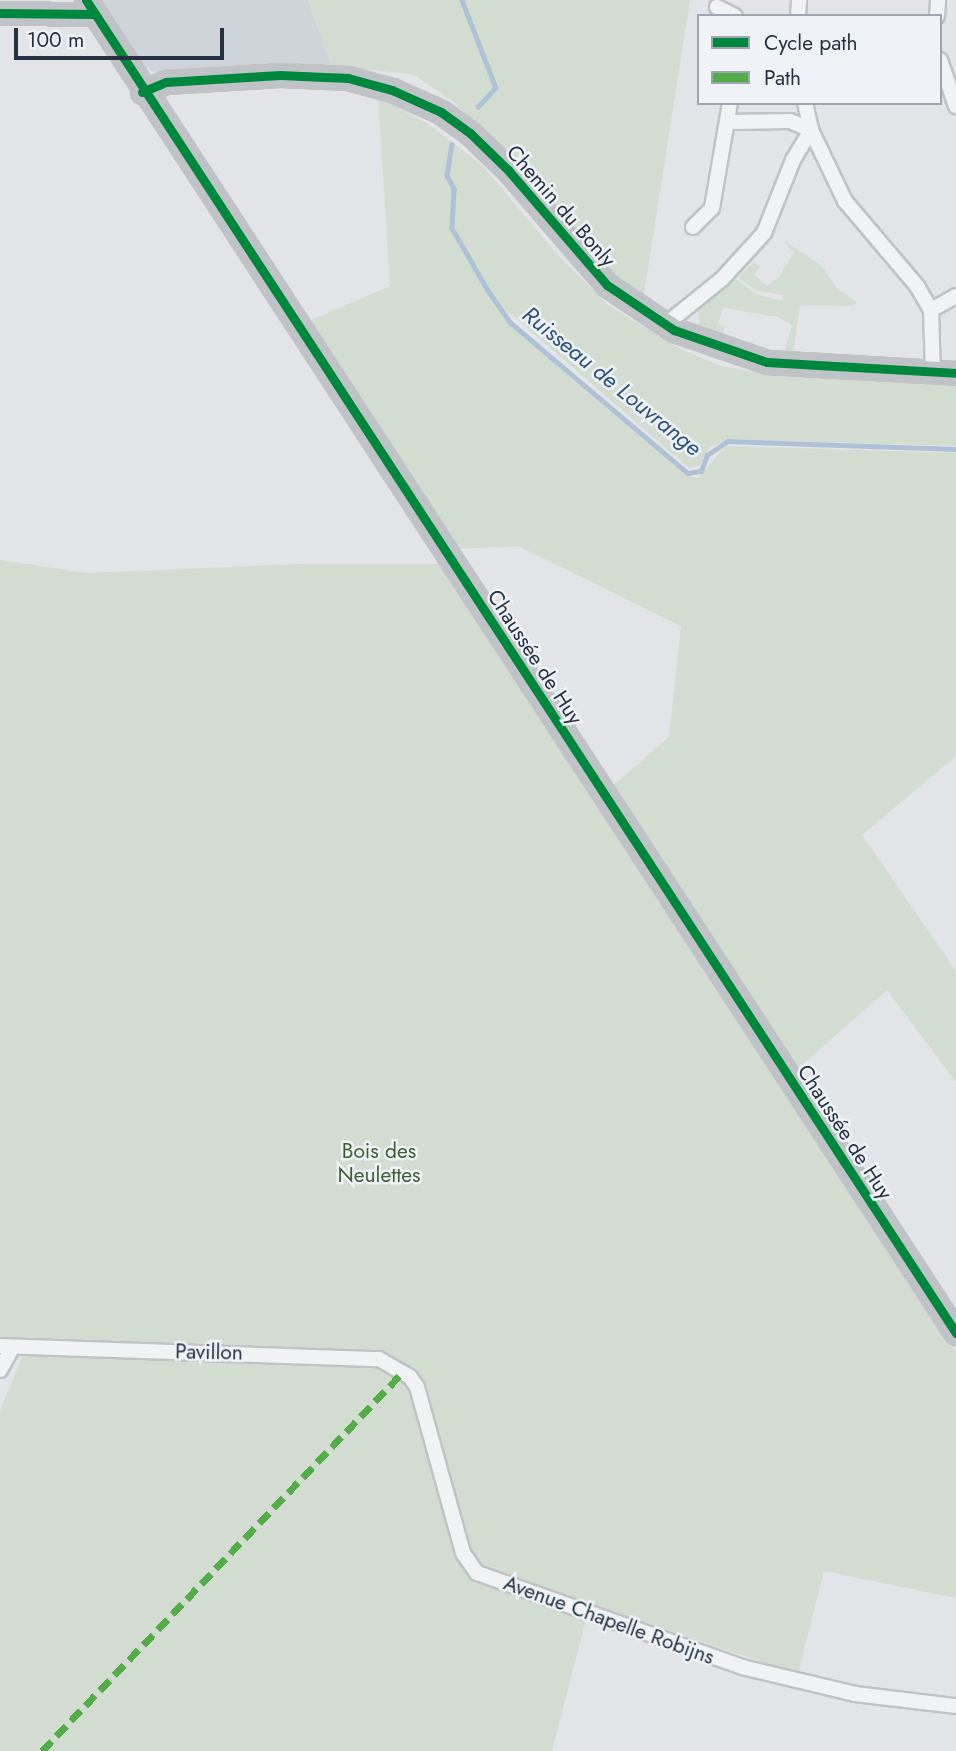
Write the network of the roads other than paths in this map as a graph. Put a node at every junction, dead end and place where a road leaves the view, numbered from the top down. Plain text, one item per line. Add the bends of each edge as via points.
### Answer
1 (44, 5) edge
2 (90, 7) edge
3 (717, 7) dead end
4 (0, 13) edge
5 (731, 14) edge
6 (942, 66) edge
7 (142, 92) junction
8 (730, 105) edge
9 (805, 105) edge
10 (956, 106) edge
11 (728, 122) junction
12 (811, 130) junction
13 (693, 227) dead end
14 (956, 296) edge
15 (931, 310) junction
16 (665, 325) junction
17 (933, 372) junction
18 (956, 373) edge
19 (956, 1333) edge
20 (6, 1347) edge
21 (0, 1370) edge
22 (403, 1372) joint
23 (956, 1706) edge

1 - 2 main road
1 - 4 main road
2 - 7 main road, Chaussée de Huy
3 - 5 street
6 - 10 street
7 - 16 main road, Chemin du Bonly via 166,82 319,74 419,100 490,151 607,285
7 - 19 main road, Chaussée de Huy
8 - 11 street
9 - 12 street
11 - 12 street via 790,121
11 - 13 street via 712,208
12 - 15 street via 845,201 917,286
12 - 16 street via 793,160 764,233 722,279
14 - 15 street
15 - 17 street
16 - 17 main road, Chemin du Bonly via 703,343 766,362
17 - 18 main road, Chemin du Bonly
20 - 21 street, Pavillon
20 - 22 street, Pavillon via 358,1356 379,1359
22 - 23 street, Avenue Chapelle Robijns via 419,1393 463,1553 477,1573 742,1667 855,1694

